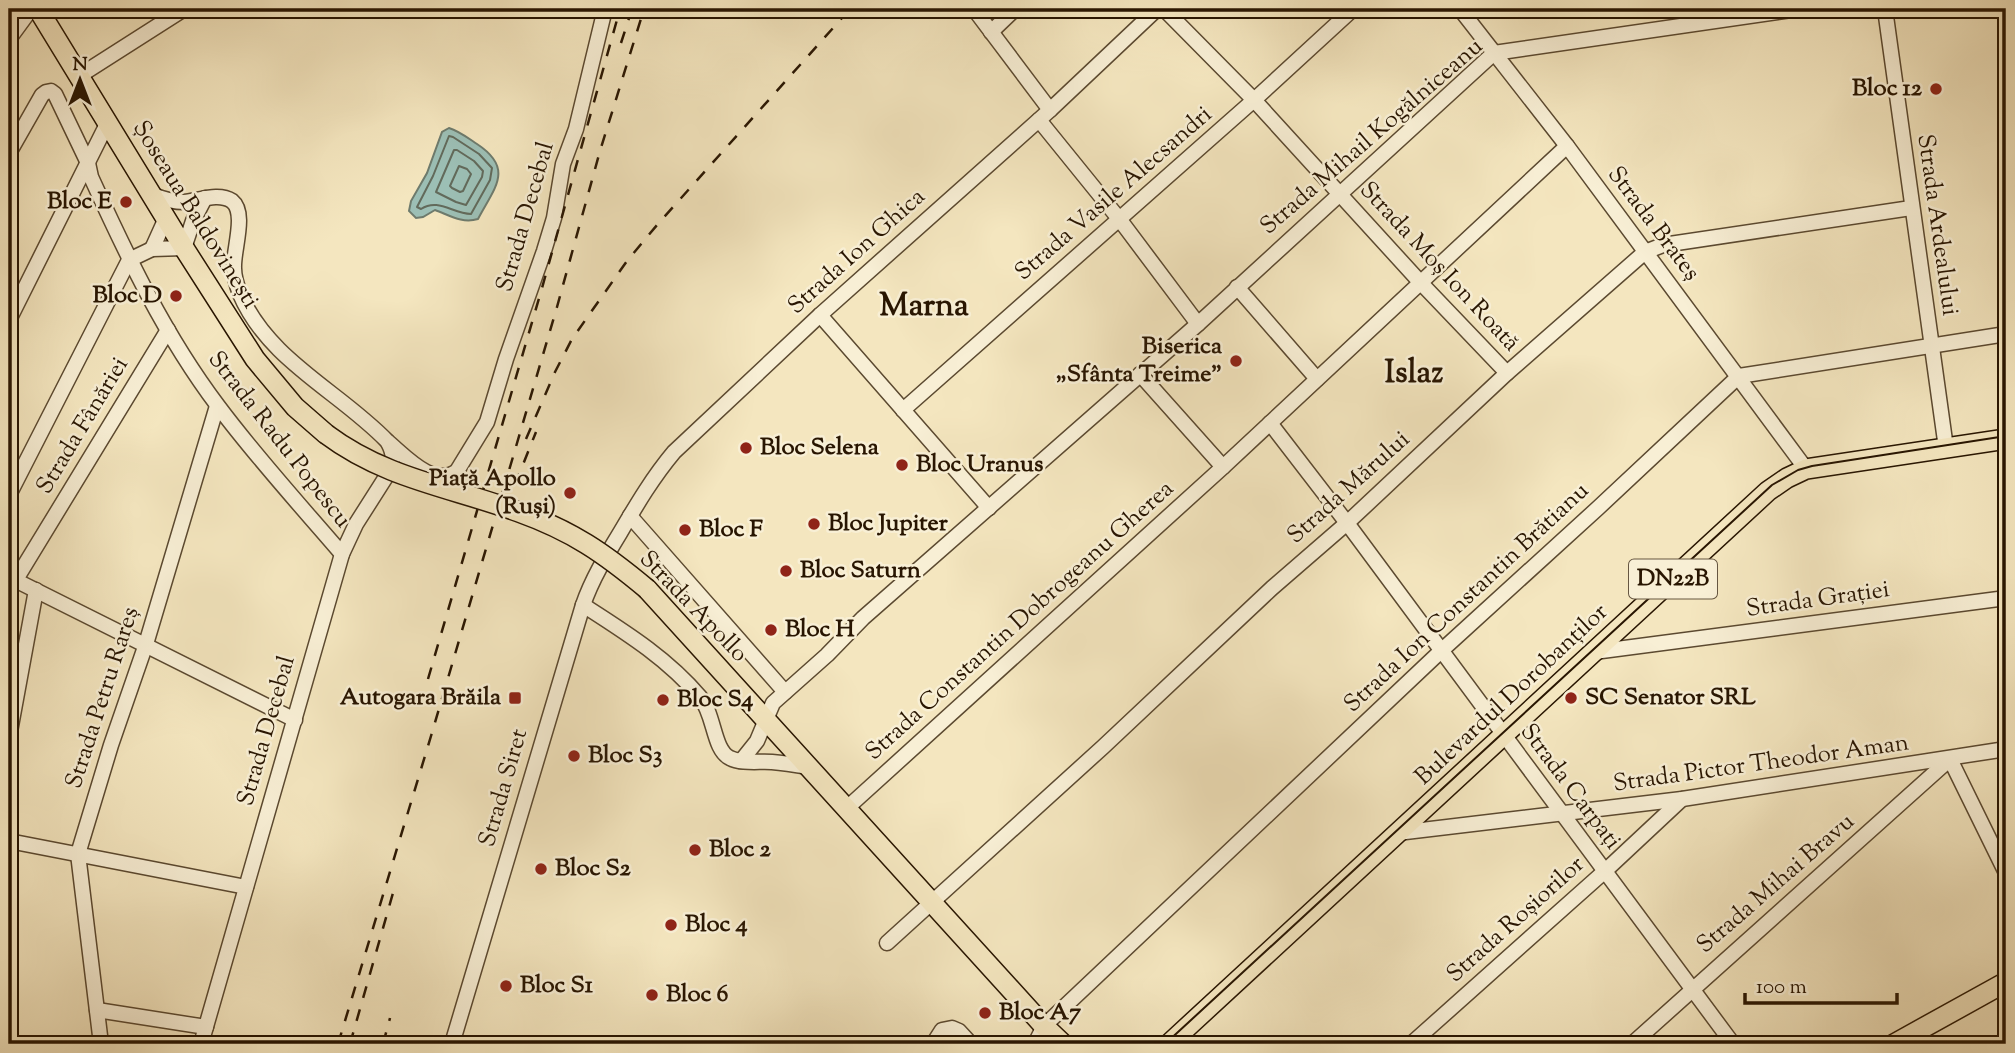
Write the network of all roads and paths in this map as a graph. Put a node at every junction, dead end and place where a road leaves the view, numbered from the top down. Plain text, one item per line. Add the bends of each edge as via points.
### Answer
1 (31, 9) edge
2 (38, 9) edge
3 (184, 9) edge
4 (605, 9) edge
5 (974, 9) edge
6 (1015, 9) edge
7 (1157, 9) edge
8 (1164, 9) edge
9 (1353, 9) edge
10 (1460, 9) edge
11 (1798, 9) edge
12 (1885, 9) edge
13 (991, 32) junction
14 (9, 39) edge
15 (1494, 53) junction
16 (79, 76) junction
17 (1254, 100) junction
18 (1045, 115) junction
19 (108, 122) junction
20 (1567, 146) junction
21 (9, 153) edge
22 (88, 163) junction
23 (153, 195) junction
24 (1339, 195) junction
25 (205, 198) junction
26 (1911, 208) junction
27 (166, 218) junction
28 (1119, 220) junction
29 (152, 248) junction
30 (184, 248) junction
31 (1645, 252) junction
32 (129, 260) junction
33 (1420, 282) junction
34 (1237, 287) junction
35 (820, 315) junction
36 (9, 320) edge
37 (1198, 324) junction
38 (168, 330) junction
39 (2006, 334) edge
40 (1931, 345) junction
41 (1507, 373) junction
42 (1140, 374) junction
43 (1739, 376) junction
44 (1317, 379) junction
45 (217, 406) junction
46 (903, 410) junction
47 (1270, 423) junction
48 (326, 434) joint
49 (2006, 439) edge
50 (387, 441) junction
51 (1946, 448) junction
52 (1223, 467) junction
53 (1806, 469) junction
54 (9, 495) edge
55 (989, 508) junction
56 (630, 516) junction
57 (1347, 523) junction
58 (610, 550) joint
59 (342, 554) junction
60 (12, 579) edge
61 (36, 590) junction
62 (2006, 597) edge
63 (583, 605) junction
64 (146, 644) junction
65 (1441, 651) junction
66 (1594, 652) junction
67 (785, 692) junction
68 (765, 719) junction
69 (295, 720) junction
70 (1504, 736) junction
71 (9, 737) edge
72 (2006, 749) edge
73 (1951, 759) junction
74 (741, 761) junction
75 (809, 767) junction
76 (1682, 799) junction
77 (847, 808) junction
78 (1563, 815) junction
79 (1397, 833) junction
80 (9, 841) edge
81 (78, 854) junction
82 (1605, 871) junction
83 (2006, 873) edge
84 (246, 887) junction
85 (932, 903) junction
86 (887, 943) dead end
87 (2006, 982) edge
88 (1692, 989) junction
89 (97, 1010) junction
90 (1044, 1026) junction
91 (206, 1027) junction
92 (101, 1044) edge
93 (201, 1044) edge
94 (452, 1044) edge
95 (933, 1044) edge
96 (971, 1044) edge
97 (1035, 1044) edge
98 (1063, 1044) edge
99 (1169, 1044) edge
100 (1410, 1044) edge
101 (1632, 1044) edge
102 (1733, 1044) edge
103 (1894, 1044) edge

1 - 14 street
2 - 16 main road, Șoseaua Baldovinești
3 - 16 street
4 - 50 street, Strada Decebal via 563,164 554,218 482,433 457,471 446,477 421,468
5 - 13 street
6 - 13 street
7 - 18 street, Strada Ion Ghica
8 - 17 street, Strada Moș Ion Roată
9 - 17 street, Strada Vasile Alecsandri
10 - 15 street, Strada Brateș
11 - 15 street, Strada Mihail Kogălniceanu
12 - 26 street, Strada Ardealului
13 - 18 street
15 - 20 street, Strada Brateș
15 - 24 street, Strada Mihail Kogălniceanu
16 - 19 main road, Șoseaua Baldovinești
17 - 24 street, Strada Moș Ion Roată
17 - 28 street, Strada Vasile Alecsandri
18 - 28 street
18 - 35 street, Strada Ion Ghica
19 - 22 street
19 - 23 main road, Șoseaua Baldovinești
20 - 31 street, Strada Brateș
20 - 33 street
21 - 22 street, Strada Radu Popescu via 42,95 51,91
22 - 32 street, Strada Radu Popescu
22 - 36 street
23 - 25 street, Strada Decebal via 176,201
23 - 27 main road, Șoseaua Baldovinești
24 - 33 street, Strada Moș Ion Roată
24 - 34 street, Strada Mihail Kogălniceanu
25 - 30 street
25 - 50 street, Strada Decebal via 224,198 237,208 235,280 255,320 295,365
26 - 31 street, Strada Mărului via 1663,245
26 - 40 street, Strada Ardealului
27 - 29 street
27 - 30 main road, Șoseaua Baldovinești
28 - 37 street
28 - 46 street, Strada Vasile Alecsandri
29 - 30 street
29 - 32 street
30 - 48 main road, Șoseaua Baldovinești via 267,376
31 - 41 street, Strada Mărului
31 - 43 street, Strada Brateș
32 - 38 street, Strada Radu Popescu
32 - 54 street
33 - 41 street, Strada Moș Ion Roată
33 - 44 street
34 - 37 street, Strada Mihail Kogălniceanu
34 - 44 street
35 - 46 street
35 - 56 street, Strada Ion Ghica via 674,452
37 - 42 street, Strada Mihail Kogălniceanu
38 - 45 street, Strada Radu Popescu
38 - 60 street, Strada Fânăriei
39 - 40 street
40 - 43 street
40 - 51 street, Strada Ardealului
41 - 57 street, Strada Mărului
42 - 52 street
42 - 55 street
43 - 53 street, Strada Brateș
43 - 65 street, Strada Ion Constantin Brătianu
44 - 47 street, Strada Constantin Dobrogeanu Gherea
45 - 59 street, Strada Radu Popescu
45 - 64 street, Strada Petru Rareș
46 - 55 street
47 - 52 street, Strada Constantin Dobrogeanu Gherea
47 - 57 street, Strada Carpați
48 - 68 main road, Strada Apollo, bridge via 398,473 517,511 594,547 647,589
49 - 51 main road, Bulevardul Dorobanților / DN22B
50 - 59 street, Strada Decebal via 393,453 391,469
51 - 53 main road, Bulevardul Dorobanților / DN22B
52 - 77 street, Strada Constantin Dobrogeanu Gherea
53 - 66 main road, Bulevardul Dorobanților / DN22B via 1768,491
55 - 67 street
56 - 58 street, Strada Ion Ghica
56 - 67 street
57 - 65 street, Strada Carpați
57 - 85 street, Strada Mărului
58 - 63 street, Strada Siret
59 - 69 street, Strada Decebal
60 - 61 street
61 - 64 street
61 - 71 street
62 - 66 street, Strada Grației
63 - 74 street via 677,672 708,709 720,749 732,760
63 - 94 street, Strada Siret
64 - 69 street
64 - 81 street, Strada Petru Rareș
65 - 70 street, Strada Carpați
65 - 90 street, Strada Ion Constantin Brătianu
66 - 70 main road, Bulevardul Dorobanților / DN22B
67 - 68 street
68 - 74 street via 757,741
68 - 75 main road, Strada Apollo
69 - 84 street, Strada Decebal
70 - 78 street, Strada Carpați
70 - 79 main road, Bulevardul Dorobanților / DN22B
72 - 73 street, Strada Pictor Theodor Aman
73 - 76 street, Strada Pictor Theodor Aman
73 - 83 street
73 - 88 street, Strada Mihai Bravu
74 - 75 street
75 - 77 main road, Strada Apollo
76 - 78 street, Strada Pictor Theodor Aman
76 - 82 street, Strada Roșiorilor
77 - 85 main road, Strada Apollo
78 - 79 street, Strada Pictor Theodor Aman
78 - 82 street, Strada Carpați
79 - 99 main road, Bulevardul Dorobanților / DN22B
80 - 81 street
81 - 84 street
81 - 89 street, Strada Petru Rareș
82 - 88 street, Strada Carpați
82 - 100 street, Strada Roșiorilor
84 - 91 street, Strada Decebal
85 - 86 street, Strada Mărului
85 - 90 main road, Strada Apollo
87 - 103 main road
88 - 101 street, Strada Mihai Bravu
88 - 102 street, Strada Carpați
89 - 91 street
89 - 92 street, Strada Petru Rareș
90 - 97 street, Strada Ion Constantin Brătianu
90 - 98 main road, Strada Apollo
91 - 93 street, Strada Decebal
95 - 96 street via 942,1030 952,1028

